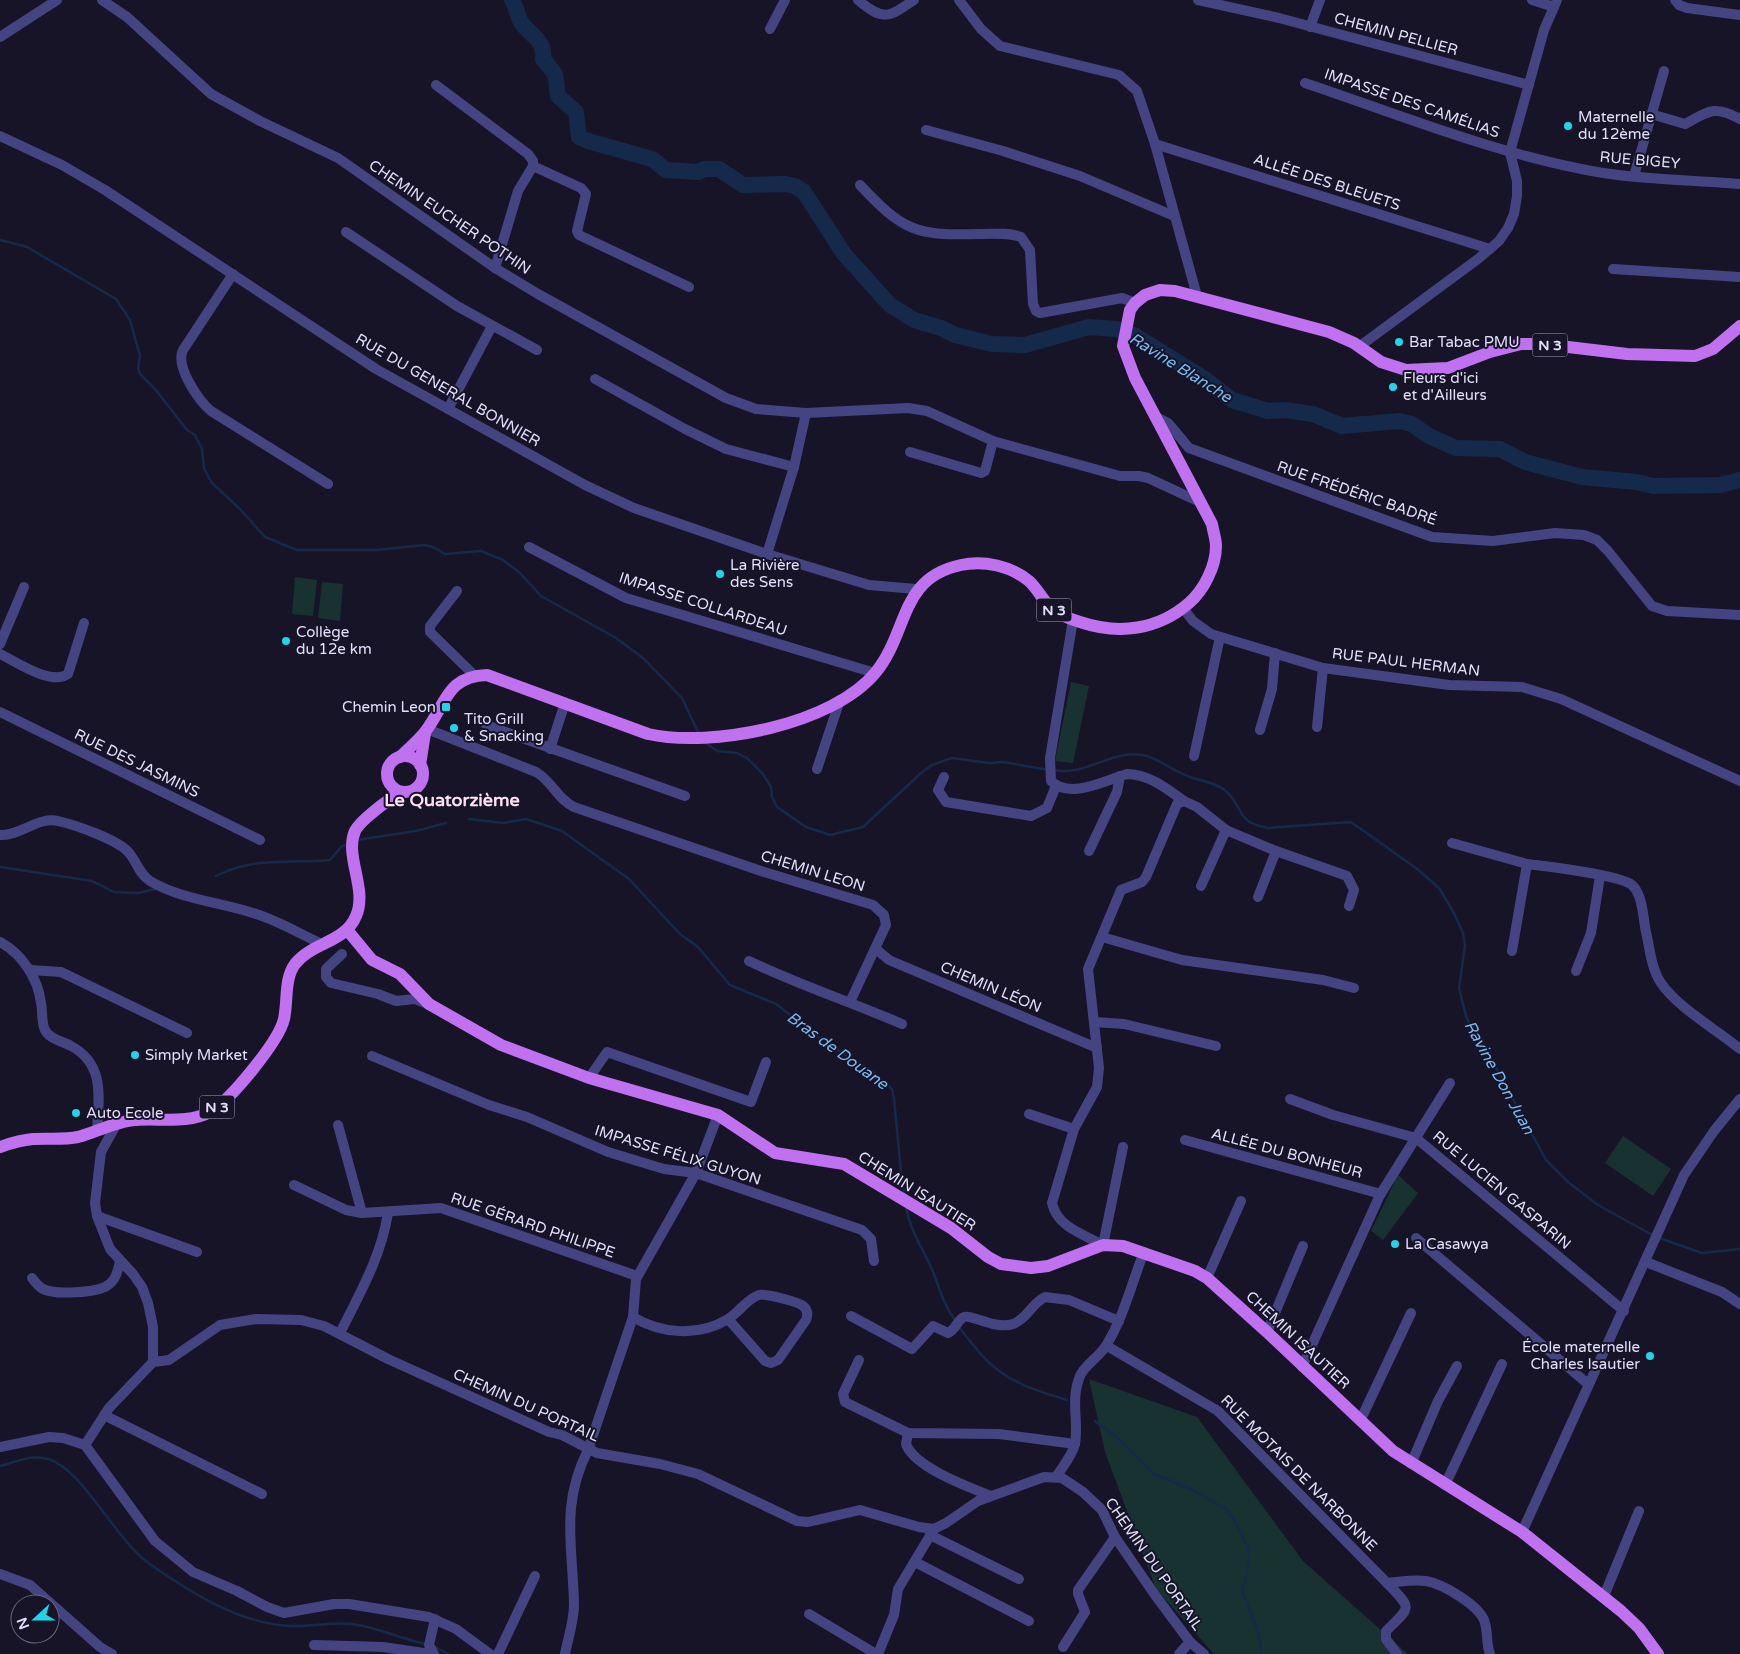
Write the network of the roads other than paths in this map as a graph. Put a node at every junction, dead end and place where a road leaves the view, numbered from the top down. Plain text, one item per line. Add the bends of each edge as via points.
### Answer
1 (57, 0) edge
2 (102, 0) edge
3 (785, 0) edge
4 (858, 0) edge
5 (914, 0) edge
6 (959, 0) edge
7 (1198, 0) edge
8 (1320, 0) edge
9 (1532, 0) edge
10 (1674, 0) edge
11 (1556, 3) edge
12 (1740, 15) edge
13 (1310, 27) junction
14 (770, 29) dead end
15 (0, 37) edge
16 (1664, 71) dead end
17 (1305, 83) dead end
18 (1529, 85) junction
19 (436, 86) dead end
20 (1651, 114) junction
21 (1740, 119) edge
22 (926, 130) dead end
23 (0, 136) edge
24 (1155, 144) junction
25 (1510, 152) junction
26 (533, 166) junction
27 (1634, 176) junction
28 (1740, 184) edge
29 (860, 185) dead end
30 (1174, 216) junction
31 (346, 232) dead end
32 (1490, 249) junction
33 (495, 268) junction
34 (1612, 269) dead end
35 (233, 274) junction
36 (1740, 277) edge
37 (689, 287) dead end
38 (1197, 296) junction
39 (1133, 306) junction
40 (492, 326) junction
41 (1740, 326) edge
42 (1360, 346) junction
43 (538, 350) dead end
44 (595, 378) dead end
45 (448, 409) junction
46 (806, 413) junction
47 (1158, 418) junction
48 (993, 441) junction
49 (910, 452) dead end
50 (794, 468) junction
51 (328, 484) dead end
52 (1203, 503) junction
53 (529, 547) dead end
54 (767, 554) junction
55 (24, 587) dead end
56 (916, 590) junction
57 (457, 591) dead end
58 (1183, 608) junction
59 (1740, 615) edge
60 (1073, 620) junction
61 (84, 623) dead end
62 (1220, 637) junction
63 (0, 644) edge
64 (1275, 653) junction
65 (0, 654) edge
66 (1323, 668) junction
67 (875, 673) junction
68 (474, 675) junction
69 (840, 700) junction
70 (564, 703) junction
71 (0, 712) edge
72 (486, 726) dead end
73 (1317, 727) dead end
74 (1260, 730) dead end
75 (426, 731) junction
76 (550, 748) junction
77 (1194, 756) dead end
78 (400, 757) junction
79 (420, 765) junction
80 (817, 769) dead end
81 (1120, 776) junction
82 (944, 777) dead end
83 (1740, 782) edge
84 (1056, 786) junction
85 (395, 788) junction
86 (685, 796) dead end
87 (1184, 801) junction
88 (1226, 830) junction
89 (0, 835) edge
90 (260, 840) dead end
91 (1452, 843) dead end
92 (1089, 851) dead end
93 (1276, 851) junction
94 (1527, 864) junction
95 (1600, 876) junction
96 (1201, 886) dead end
97 (1258, 897) dead end
98 (1349, 906) dead end
99 (348, 931) junction
100 (1102, 937) junction
101 (0, 942) edge
102 (322, 944) junction
103 (876, 949) junction
104 (1512, 951) dead end
105 (342, 954) dead end
106 (749, 961) dead end
107 (30, 970) junction
108 (1576, 971) dead end
109 (1354, 988) dead end
110 (850, 1002) junction
111 (429, 1004) junction
112 (1094, 1022) junction
113 (902, 1024) dead end
114 (187, 1033) dead end
115 (1216, 1046) dead end
116 (1097, 1048) junction
117 (1740, 1049) edge
118 (372, 1056) dead end
119 (766, 1062) dead end
120 (589, 1078) junction
121 (1450, 1083) dead end
122 (1290, 1099) dead end
123 (1740, 1099) edge
124 (1029, 1114) dead end
125 (718, 1115) junction
126 (116, 1125) junction
127 (338, 1126) dead end
128 (1074, 1129) junction
129 (97, 1130) junction
130 (1416, 1138) junction
131 (1185, 1140) dead end
132 (0, 1147) edge
133 (1123, 1147) dead end
134 (696, 1173) junction
135 (294, 1185) dead end
136 (1381, 1194) junction
137 (1241, 1201) dead end
138 (362, 1213) junction
139 (388, 1213) junction
140 (97, 1216) junction
141 (1416, 1238) dead end
142 (1103, 1245) junction
143 (1303, 1246) dead end
144 (197, 1252) dead end
145 (1144, 1252) junction
146 (874, 1260) dead end
147 (120, 1261) junction
148 (1646, 1262) junction
149 (637, 1276) junction
150 (32, 1278) dead end
151 (1207, 1278) junction
152 (1740, 1304) edge
153 (1624, 1311) junction
154 (1411, 1313) dead end
155 (851, 1316) dead end
156 (633, 1317) junction
157 (728, 1319) junction
158 (1119, 1320) junction
159 (1267, 1332) junction
160 (340, 1333) junction
161 (1107, 1346) junction
162 (859, 1360) dead end
163 (154, 1362) junction
164 (1502, 1364) dead end
165 (1457, 1366) dead end
166 (1302, 1367) junction
167 (1588, 1384) junction
168 (104, 1415) junction
169 (1360, 1421) junction
170 (908, 1433) junction
171 (1074, 1444) junction
172 (84, 1445) junction
173 (0, 1447) edge
174 (588, 1450) junction
175 (1411, 1464) junction
176 (1056, 1477) junction
177 (1445, 1485) junction
178 (262, 1494) dead end
179 (991, 1496) junction
180 (1640, 1511) dead end
181 (932, 1532) junction
182 (1522, 1532) junction
183 (1115, 1537) junction
184 (915, 1562) junction
185 (0, 1574) edge
186 (535, 1576) dead end
187 (1019, 1579) dead end
188 (1387, 1583) junction
189 (1604, 1596) junction
190 (809, 1614) dead end
191 (435, 1619) junction
192 (1029, 1621) dead end
193 (1190, 1642) junction
194 (314, 1645) dead end
195 (1063, 1647) dead end
196 (97, 1650) edge
197 (112, 1654) edge
198 (430, 1654) edge
199 (434, 1654) edge
200 (490, 1654) edge
201 (498, 1654) edge
202 (565, 1654) edge
203 (877, 1654) edge
204 (1179, 1654) edge
205 (1204, 1654) edge
206 (1397, 1654) edge
207 (1490, 1654) edge
208 (1658, 1654) edge

1 - 15 street
2 - 33 street, CHEMIN EUCHER POTHIN via 127,17 212,94 338,158
3 - 14 street
4 - 5 street via 881,16 895,13
6 - 24 street via 981,29 1000,46 1119,75 1126,80 1141,98
7 - 13 street, CHEMIN PELLIER
8 - 13 street
9 - 11 street
10 - 12 street via 1687,8
11 - 18 street via 1544,30
13 - 18 street, CHEMIN PELLIER
16 - 20 street
17 - 25 street, IMPASSE DES CAMÉLIAS
18 - 25 street
19 - 26 street via 528,154
20 - 21 street via 1685,124 1716,109 1725,110
20 - 27 street
22 - 30 street via 1080,176
23 - 35 street, RUE DU GENERAL BONNIER via 62,165 105,190
24 - 30 street
24 - 32 street, ALLÉE DES BLEUETS
25 - 27 street, RUE BIGEY via 1605,174
25 - 32 street via 1517,181 1514,214 1508,228
26 - 33 street via 518,191
26 - 37 street via 581,188 586,194 577,231 579,235
27 - 28 street, RUE BIGEY
29 - 39 street via 894,219 925,232 1021,237 1030,250 1034,304 1040,313 1122,298
30 - 38 street
31 - 40 street via 389,263
32 - 42 street
33 - 46 street, CHEMIN EUCHER POTHIN via 726,398 756,409
34 - 36 street
35 - 45 street, RUE DU GENERAL BONNIER via 376,369
35 - 51 street via 183,350 180,358 182,367 199,398 211,411
38 - 39 main road, N 3 via 1160,290 1145,295
38 - 42 main road, N 3 via 1329,332
39 - 47 main road, N 3 via 1123,346 1135,378
40 - 43 street
40 - 45 street
41 - 42 main road, N 3 via 1713,349 1695,356 1627,354 1521,344 1448,368 1406,370 1381,362
44 - 50 street via 726,449
45 - 54 street, RUE DU GENERAL BONNIER via 585,485 634,508
46 - 48 street, CHEMIN EUCHER POTHIN via 908,408 927,411
46 - 50 street
47 - 52 main road, N 3
47 - 59 street, RUE FRÉDÉRIC BADRÉ via 1168,423 1189,448 1432,537 1493,541 1555,533 1584,535 1597,540 1608,551 1652,606 1667,611
48 - 49 street via 985,470 981,473
48 - 52 street, CHEMIN EUCHER POTHIN via 1120,476 1148,478
50 - 54 street
52 - 58 main road, N 3 via 1212,524 1216,547 1208,578
53 - 67 street, IMPASSE COLLARDEAU via 626,598
54 - 56 street, RUE DU GENERAL BONNIER via 869,585
55 - 63 street
56 - 60 main road, N 3 via 935,575 962,565 999,566 1030,582 1050,607
56 - 67 main road, N 3 via 885,659
57 - 68 street via 430,626 430,632
58 - 60 main road, N 3 via 1162,621 1138,629 1116,631
58 - 62 street, RUE PAUL HERMAN via 1192,621
60 - 84 street via 1050,758 1051,781
61 - 65 street via 68,674 63,677 52,678
62 - 64 street, RUE PAUL HERMAN
62 - 77 street
64 - 66 street, RUE PAUL HERMAN
64 - 74 street via 1272,689
66 - 73 street
66 - 83 street, RUE PAUL HERMAN via 1449,685 1522,687 1562,699
67 - 69 main road, N 3
68 - 70 main road, N 3 via 487,674
68 - 75 main road via 453,687
69 - 70 main road, N 3 via 776,727 694,740 648,734
69 - 80 street
70 - 76 street
71 - 90 street, RUE DES JASMINS
72 - 76 street
75 - 78 main road
75 - 79 main road
75 - 103 street, CHEMIN LEON via 544,776 563,802 574,807 761,871 873,905 884,915 886,925
76 - 86 street
78 - 79 main road via 411,758
78 - 85 main road via 389,768 388,778
79 - 85 main road via 423,774 420,784 412,791
81 - 84 street via 1076,789
81 - 87 street via 1135,774 1146,777
81 - 92 street via 1117,792
82 - 84 street via 938,790 946,802 1031,816 1047,808
85 - 99 main road via 356,830 352,840 360,904
87 - 88 street via 1198,807
87 - 100 street via 1175,806 1142,882 1120,890
88 - 93 street
88 - 96 street
89 - 102 street via 17,834 40,823 56,820 121,844 150,881 175,893 256,914
91 - 94 street
93 - 97 street
93 - 98 street via 1347,876 1354,890
94 - 95 street
94 - 104 street
95 - 108 street via 1591,933
95 - 117 street via 1632,885 1639,898 1654,969 1661,984 1681,1004
99 - 102 main road, N 3
99 - 111 main road, CHEMIN ISAUTIER via 372,960 400,974
100 - 109 street via 1182,960 1323,980
100 - 112 street via 1088,969
101 - 107 street via 9,946
102 - 126 main road, N 3 via 295,963 289,977 280,1032 222,1103 195,1118 135,1120
103 - 110 street, CHEMIN LEON
103 - 116 street, CHEMIN LÉON via 889,960
105 - 111 street, CHEMIN ISAUTIER via 326,969 326,977 331,983 396,1001 415,999
106 - 110 street via 796,983
107 - 114 street via 61,972
107 - 129 street via 40,994 44,1030 88,1058 96,1074 99,1091
110 - 113 street
111 - 120 main road, CHEMIN ISAUTIER via 501,1045
112 - 115 street via 1124,1024
112 - 116 street
116 - 128 street via 1097,1087
118 - 134 street, IMPASSE FÉLIX GUYON via 608,1152 664,1169
119 - 120 street via 751,1102 607,1052
120 - 125 main road, CHEMIN ISAUTIER
121 - 130 street
122 - 130 street, RUE LUCIEN GASPARIN via 1333,1116
123 - 148 street via 1684,1175
124 - 128 street
125 - 134 street
125 - 142 main road, CHEMIN ISAUTIER via 775,1153 844,1164 951,1228 1001,1264 1048,1266
126 - 129 main road, N 3
126 - 140 street via 101,1152 95,1203
127 - 138 street
128 - 142 street via 1052,1203 1054,1214 1061,1222
129 - 132 main road, N 3 via 78,1137 33,1139
130 - 136 street
130 - 153 street, RUE LUCIEN GASPARIN
131 - 136 street, ALLÉE DU BONHEUR
133 - 142 street
134 - 146 street, IMPASSE FÉLIX GUYON via 862,1230 870,1239
134 - 149 street
135 - 138 street, RUE GÉRARD PHILIPPE via 346,1210
136 - 166 street
137 - 151 street
138 - 139 street, RUE GÉRARD PHILIPPE
139 - 149 street, RUE GÉRARD PHILIPPE via 441,1208
139 - 160 street via 376,1262
140 - 144 street
140 - 147 street via 110,1249
141 - 167 street
142 - 145 main road, CHEMIN ISAUTIER
143 - 159 street
145 - 151 main road, CHEMIN ISAUTIER
145 - 158 street
147 - 150 street via 117,1275 104,1288 54,1292 43,1289
147 - 163 street via 137,1280 148,1303 153,1327
148 - 152 street via 1722,1292
148 - 153 street
149 - 156 street via 633,1290
151 - 159 main road, CHEMIN ISAUTIER
153 - 167 street
154 - 169 street
155 - 158 street via 912,1349 933,1326 948,1333 968,1316 992,1325 1012,1324 1022,1320 1041,1299 1049,1297 1069,1300
156 - 157 street via 670,1332 692,1331
156 - 174 street
157 - 157 street via 761,1294 803,1306 808,1314 776,1362 765,1362
158 - 161 street
159 - 166 main road, CHEMIN ISAUTIER
160 - 163 street, CHEMIN DU PORTAIL via 301,1320 256,1319 220,1325 169,1360
160 - 174 street, CHEMIN DU PORTAIL via 388,1360 562,1435
161 - 171 street via 1080,1374 1073,1412 1076,1426
161 - 188 street, RUE MOTAIS DE NARBONNE via 1218,1410
162 - 170 street via 844,1394 845,1402
163 - 168 street, CHEMIN DU PORTAIL
164 - 177 street
165 - 175 street
166 - 169 main road, CHEMIN ISAUTIER
167 - 182 street
168 - 172 street, CHEMIN DU PORTAIL
168 - 178 street
169 - 175 main road, CHEMIN ISAUTIER
170 - 171 street via 1000,1434
170 - 179 street via 906,1444 914,1456
171 - 176 street via 1070,1457
172 - 173 street via 49,1437
172 - 191 street via 155,1542 211,1581 284,1612 349,1604
174 - 181 street, CHEMIN DU PORTAIL via 698,1474 797,1521 808,1522 860,1510
174 - 202 street via 572,1497 569,1527 574,1607
175 - 177 main road, CHEMIN ISAUTIER
176 - 179 street via 1044,1477
176 - 183 street, CHEMIN DU PORTAIL via 1076,1486 1102,1510
177 - 182 main road, CHEMIN ISAUTIER
179 - 181 street via 978,1501
180 - 189 street
181 - 184 street
181 - 187 street, CHEMIN DU PORTAIL
182 - 189 main road, CHEMIN ISAUTIER
183 - 193 street, CHEMIN DU PORTAIL
183 - 195 street via 1078,1590 1085,1612
184 - 192 street
184 - 203 street via 898,1589 894,1616
185 - 196 street via 30,1585
186 - 201 street
188 - 206 street, RUE MOTAIS DE NARBONNE via 1407,1607 1386,1631 1386,1639
188 - 207 street via 1427,1581 1438,1584 1474,1606 1485,1623 1486,1645
189 - 208 main road, CHEMIN ISAUTIER via 1638,1628
190 - 203 street
191 - 199 street via 429,1645
191 - 200 street via 456,1629
193 - 204 street
193 - 205 street, CHEMIN DU PORTAIL
194 - 198 street via 383,1647
196 - 197 street

